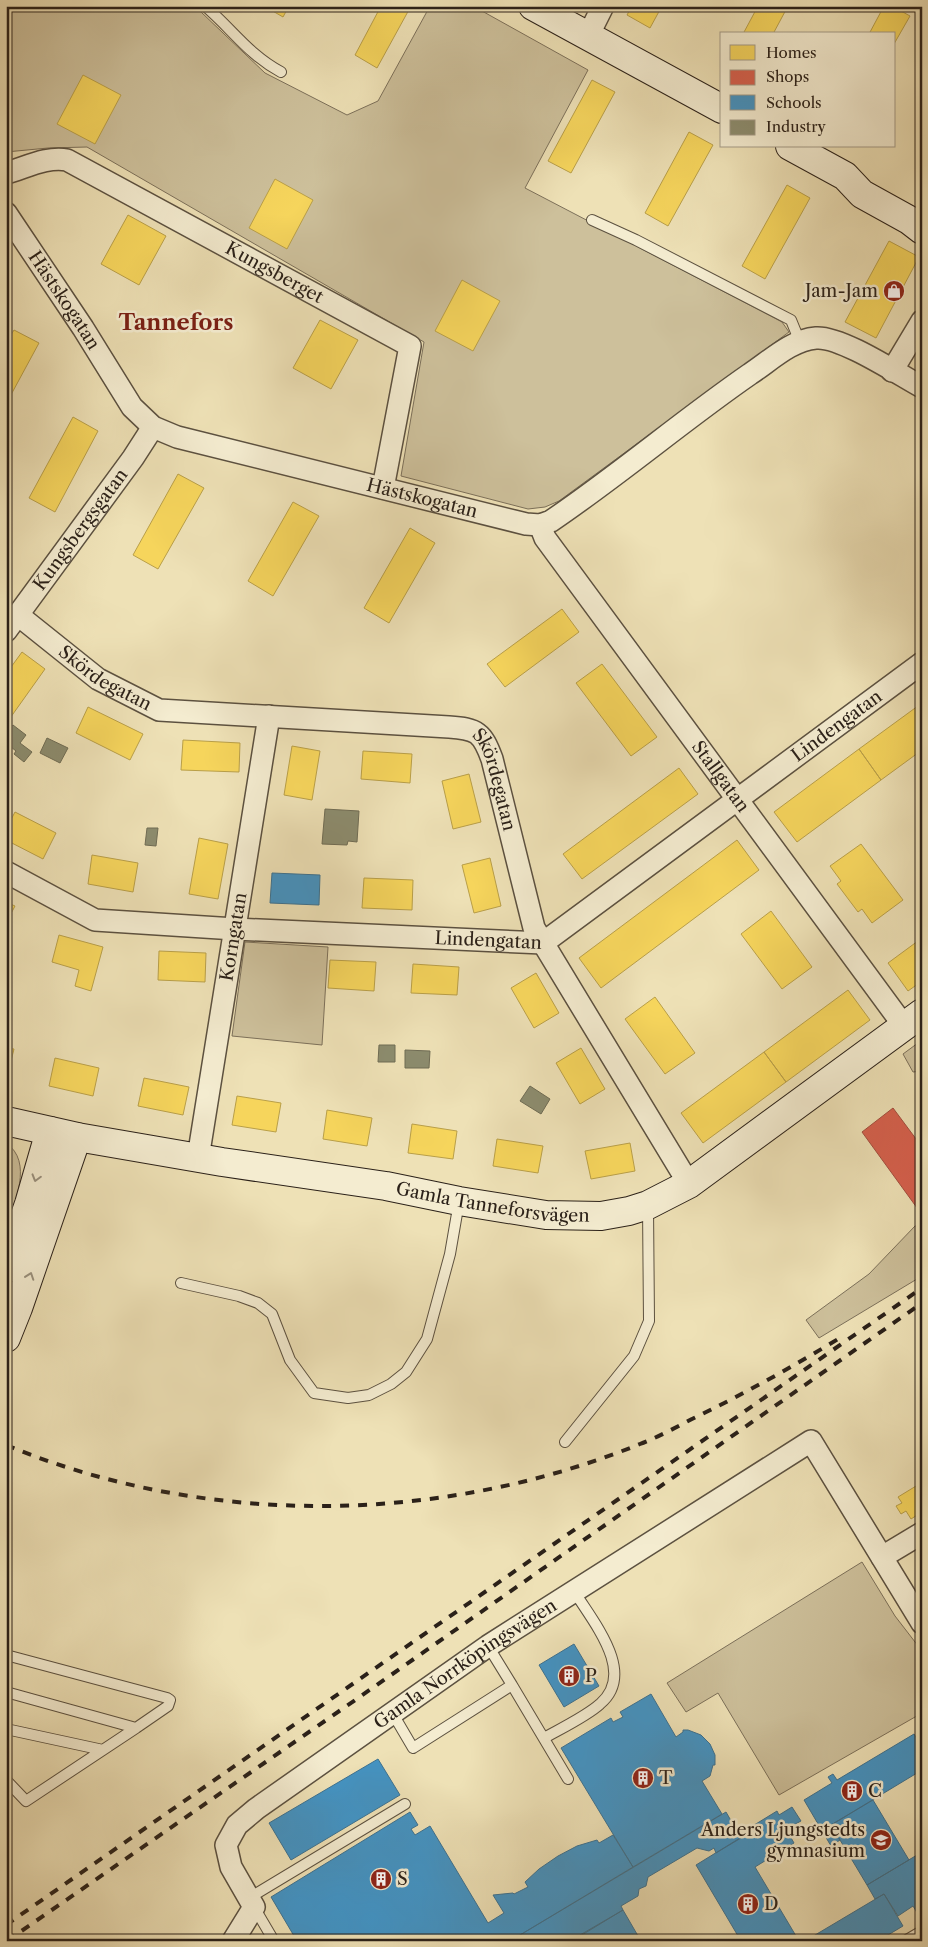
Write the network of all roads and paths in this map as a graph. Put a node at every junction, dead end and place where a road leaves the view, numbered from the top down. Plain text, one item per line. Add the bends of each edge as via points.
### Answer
1 (204, 6) edge
2 (533, 6) edge
3 (604, 6) edge
4 (588, 36) junction
5 (281, 72) dead end
6 (720, 108) edge
7 (794, 148) edge
8 (6, 172) edge
9 (845, 176) junction
10 (922, 206) edge
11 (6, 213) edge
12 (592, 220) dead end
13 (922, 230) edge
14 (922, 321) edge
15 (800, 342) junction
16 (892, 371) junction
17 (922, 388) edge
18 (153, 428) junction
19 (384, 488) junction
20 (540, 525) junction
21 (12, 623) edge
22 (922, 663) edge
23 (269, 716) junction
24 (736, 799) junction
25 (6, 872) edge
26 (235, 929) junction
27 (543, 943) junction
28 (913, 1020) edge
29 (6, 1121) edge
30 (50, 1131) junction
31 (77, 1137) junction
32 (198, 1158) junction
33 (689, 1184) junction
34 (459, 1201) junction
35 (648, 1205) junction
36 (6, 1269) edge
37 (181, 1283) dead end
38 (6, 1338) edge
39 (565, 1442) dead end
40 (922, 1533) edge
41 (882, 1557) junction
42 (574, 1591) junction
43 (922, 1623) edge
44 (488, 1646) junction
45 (6, 1655) edge
46 (512, 1685) junction
47 (6, 1692) edge
48 (393, 1714) junction
49 (136, 1728) junction
50 (6, 1729) edge
51 (544, 1738) junction
52 (102, 1750) junction
53 (568, 1779) dead end
54 (6, 1780) edge
55 (405, 1804) dead end
56 (252, 1902) junction
57 (922, 1931) edge
58 (233, 1941) edge
59 (274, 1941) edge
60 (906, 1941) edge

1 - 5 lane via 244,47
2 - 4 street
3 - 4 street
4 - 6 street
7 - 9 street
8 - 19 street, Kungsberget via 59,158 67,160 410,346
9 - 10 street via 870,180
9 - 13 street via 862,194
11 - 18 street, Hästskogatan via 132,407
12 - 15 lane via 790,320
14 - 16 street
15 - 16 street via 817,338 835,340
15 - 20 street via 733,386 551,521
16 - 17 street
18 - 19 street, Hästskogatan via 177,437
18 - 21 street, Kungsbergsgatan
19 - 20 street, Hästskogatan
20 - 24 street, Stallgatan via 545,538
21 - 23 street, Skördegatan via 98,680 159,710
22 - 24 street, Lindengatan
23 - 26 street, Korngatan
23 - 27 street, Skördegatan via 449,727 477,732 486,742 492,759 534,928
24 - 27 street, Lindengatan
24 - 28 street, Stallgatan
25 - 26 street, Lindengatan via 95,920
26 - 27 street, Lindengatan
26 - 32 street, Korngatan
27 - 33 street, Skördegatan
28 - 33 street, Gamla Tanneforsvägen
29 - 30 street, Gamla Tanneforsvägen
30 - 31 street, Gamla Tanneforsvägen
30 -> 36 street
31 - 32 street, Gamla Tanneforsvägen
38 -> 31 street
32 - 34 street, Gamla Tanneforsvägen via 378,1185
33 - 35 street, Gamla Tanneforsvägen
34 - 35 street, Gamla Tanneforsvägen via 546,1215 578,1216 601,1216
34 - 37 lane via 450,1254 427,1339 406,1372 369,1396 348,1398 314,1393 290,1360 272,1314 258,1303 240,1296
35 - 39 lane via 649,1321 634,1356
40 - 41 street
41 - 42 street, Gamla Norrköpingsvägen via 811,1441
41 - 43 street
42 - 44 street, Gamla Norrköpingsvägen
42 - 51 lane via 608,1647 615,1668 613,1688 600,1704
44 - 46 lane
44 - 48 street, Gamla Norrköpingsvägen
45 - 49 lane via 170,1700 168,1706
46 - 48 lane via 413,1748
46 - 51 lane
47 - 49 lane
48 - 56 street, Gamla Norrköpingsvägen via 237,1825 226,1845 231,1867
49 - 52 lane
50 - 52 lane
51 - 53 lane
52 - 54 lane via 26,1801
55 - 56 lane
56 - 58 street
56 - 59 lane
57 - 60 lane

